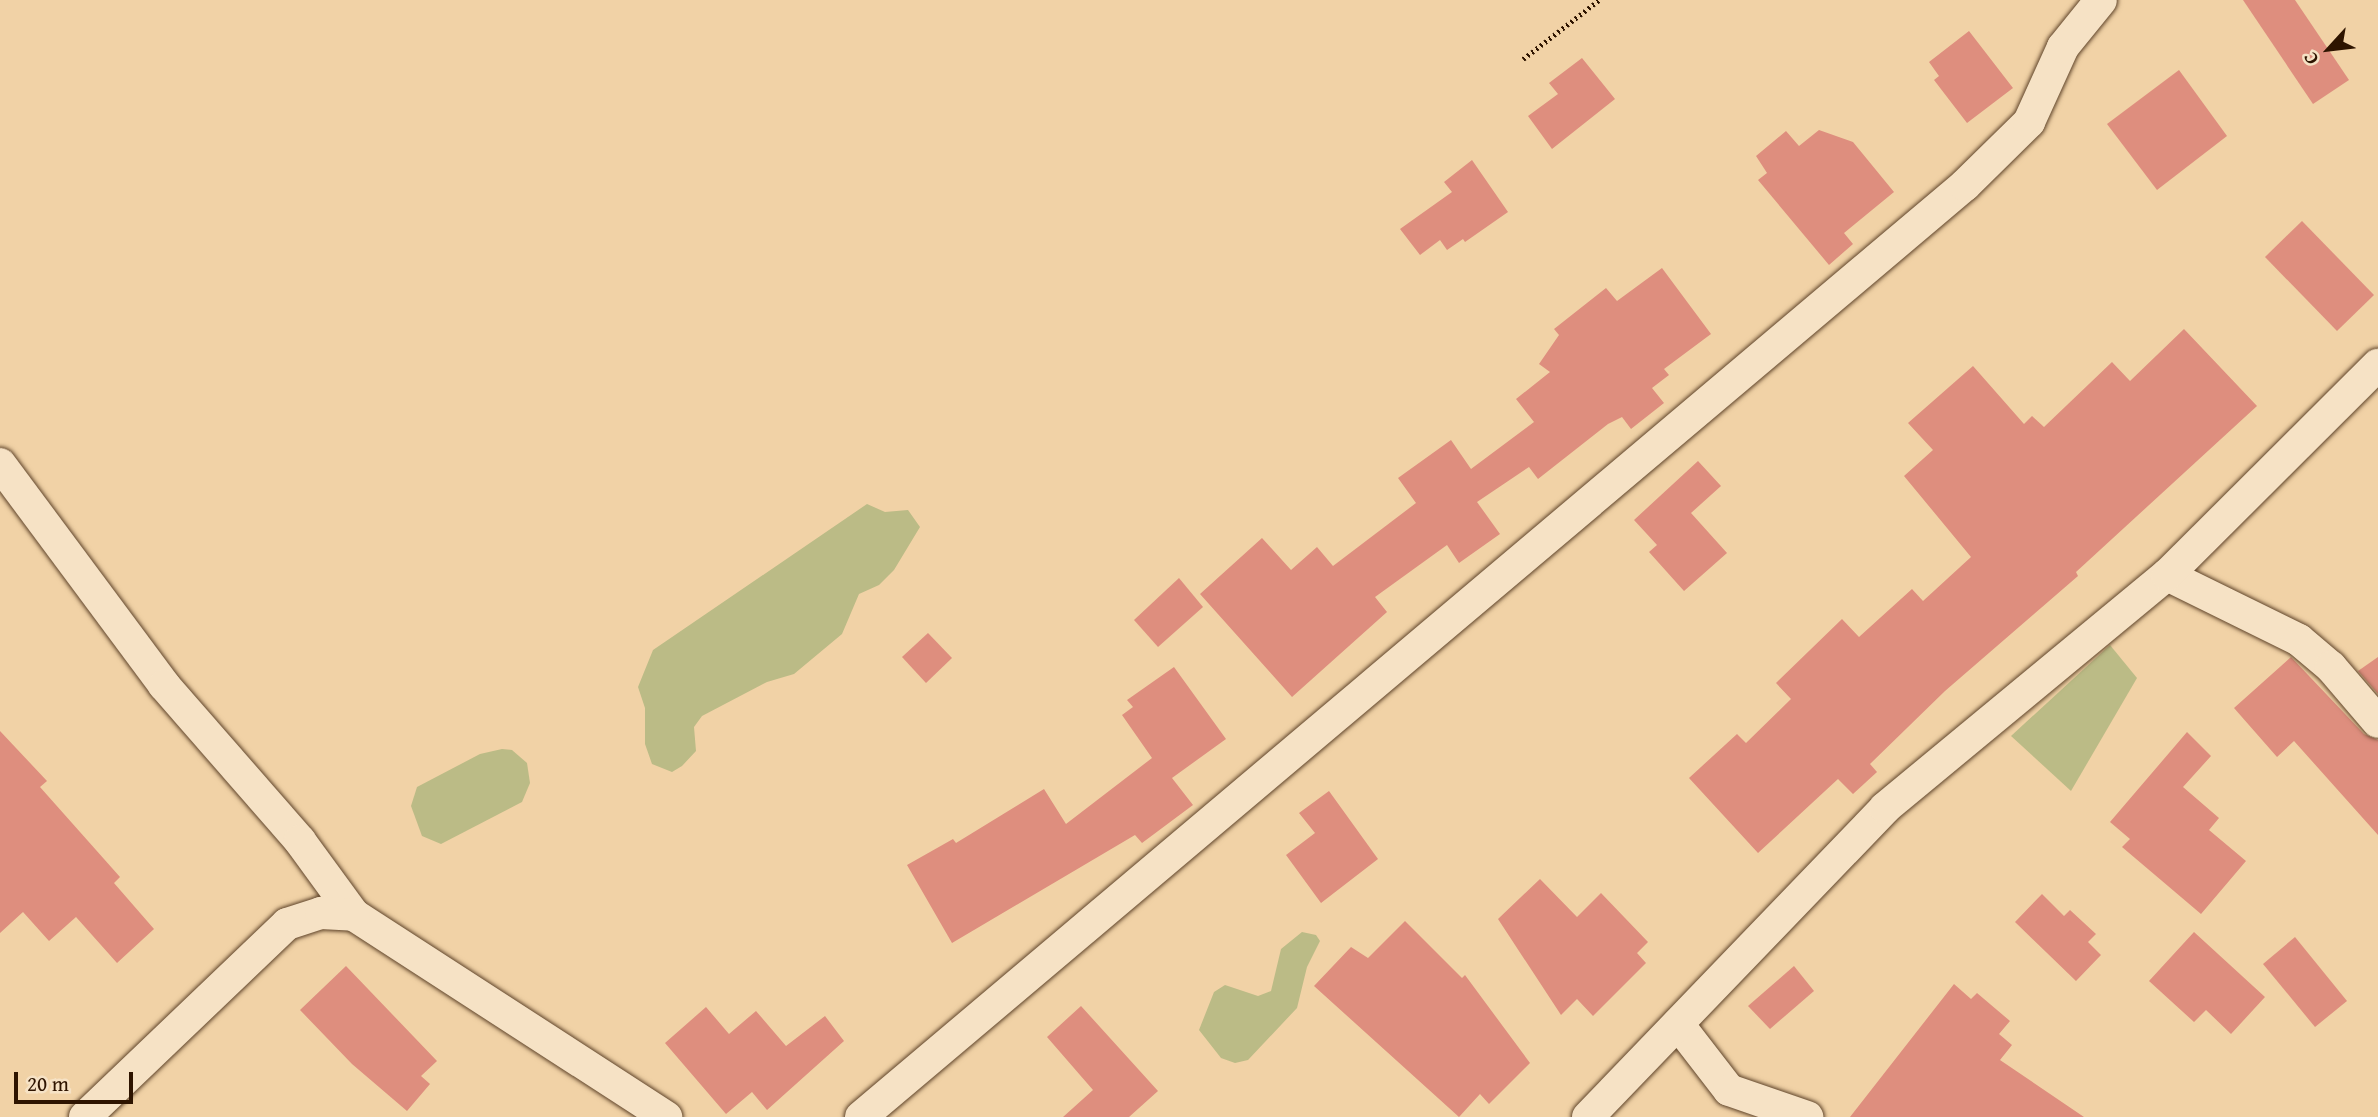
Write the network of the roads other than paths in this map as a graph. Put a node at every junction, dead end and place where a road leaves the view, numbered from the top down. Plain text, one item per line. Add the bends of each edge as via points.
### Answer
1 (2101, 0) edge
2 (2378, 365) edge
3 (0, 464) edge
4 (2167, 575) junction
5 (2378, 722) edge
6 (354, 915) junction
7 (1678, 1024) junction
8 (85, 1117) edge
9 (666, 1117) edge
10 (861, 1117) edge
11 (1588, 1117) edge
12 (1807, 1117) edge

1 - 10 street via 2063,47 2029,122 1965,185
2 - 4 street
3 - 6 street via 164,685 300,841
4 - 5 street via 2299,640 2331,667
4 - 7 street via 1885,808
6 - 8 street via 321,913 287,924
6 - 9 street
7 - 11 street
7 - 12 street via 1729,1090

